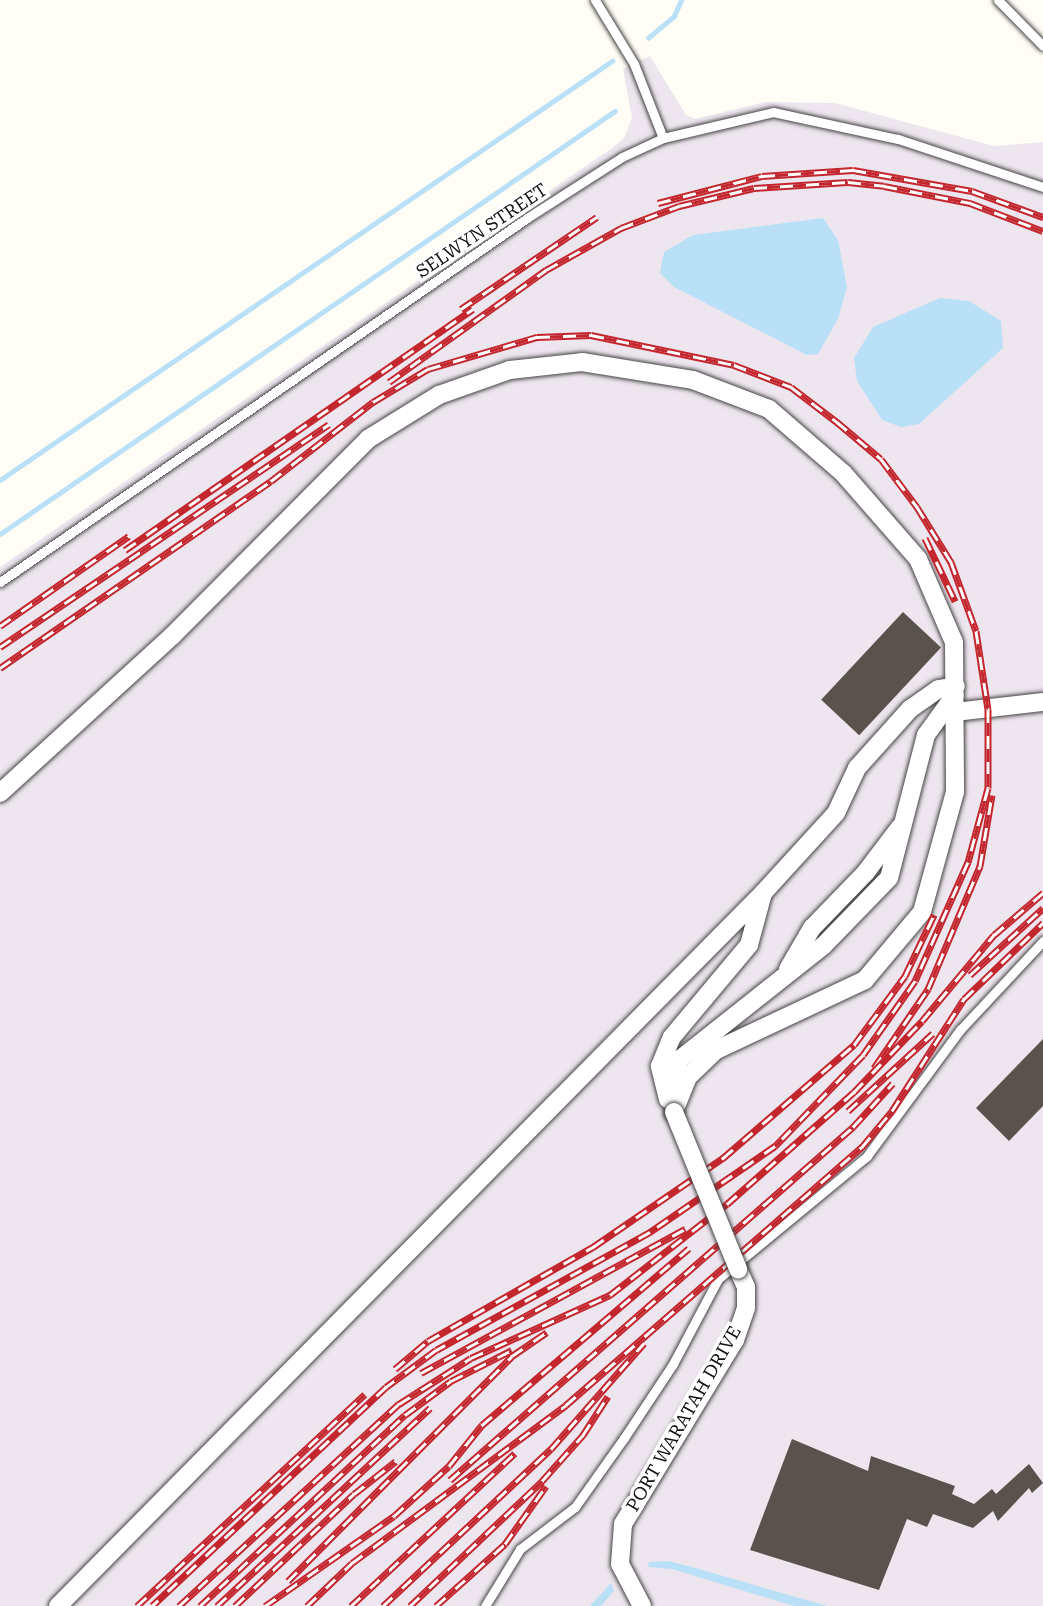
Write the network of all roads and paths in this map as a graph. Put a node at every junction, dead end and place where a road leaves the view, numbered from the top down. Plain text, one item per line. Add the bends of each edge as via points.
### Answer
1 (595, 0) edge
2 (998, 0) edge
3 (1043, 46) edge
4 (663, 138) junction
5 (1043, 187) edge
6 (0, 582) edge
7 (955, 698) junction
8 (1043, 702) edge
9 (0, 793) edge
10 (763, 893) junction
11 (1043, 941) edge
12 (671, 1105) junction
13 (58, 1606) edge
14 (485, 1606) edge
15 (642, 1606) edge

1 - 4 lane via 634,64
2 - 3 lane
4 - 5 lane, SELWYN STREET via 773,113 898,139
4 - 6 lane, SELWYN STREET via 622,157 527,218
7 - 8 street
7 - 9 street via 954,642 918,559 843,473 769,409 693,380 582,362 558,364 510,370 439,395 368,439 172,636
7 - 10 street via 939,689 910,709 856,768 836,813
7 - 12 street via 926,735 904,820 866,872 812,928 782,978 679,1060
7 - 12 street via 955,792 922,912 864,980 716,1050 688,1077
10 - 12 street, PORT WARATAH DRIVE via 749,945 672,1037 660,1066
10 - 13 street
11 - 14 lane via 960,1030 867,1156 718,1279 673,1364 575,1507 520,1549
12 - 15 street, PORT WARATAH DRIVE, bridge via 746,1287 746,1308 735,1340 623,1524 620,1564

